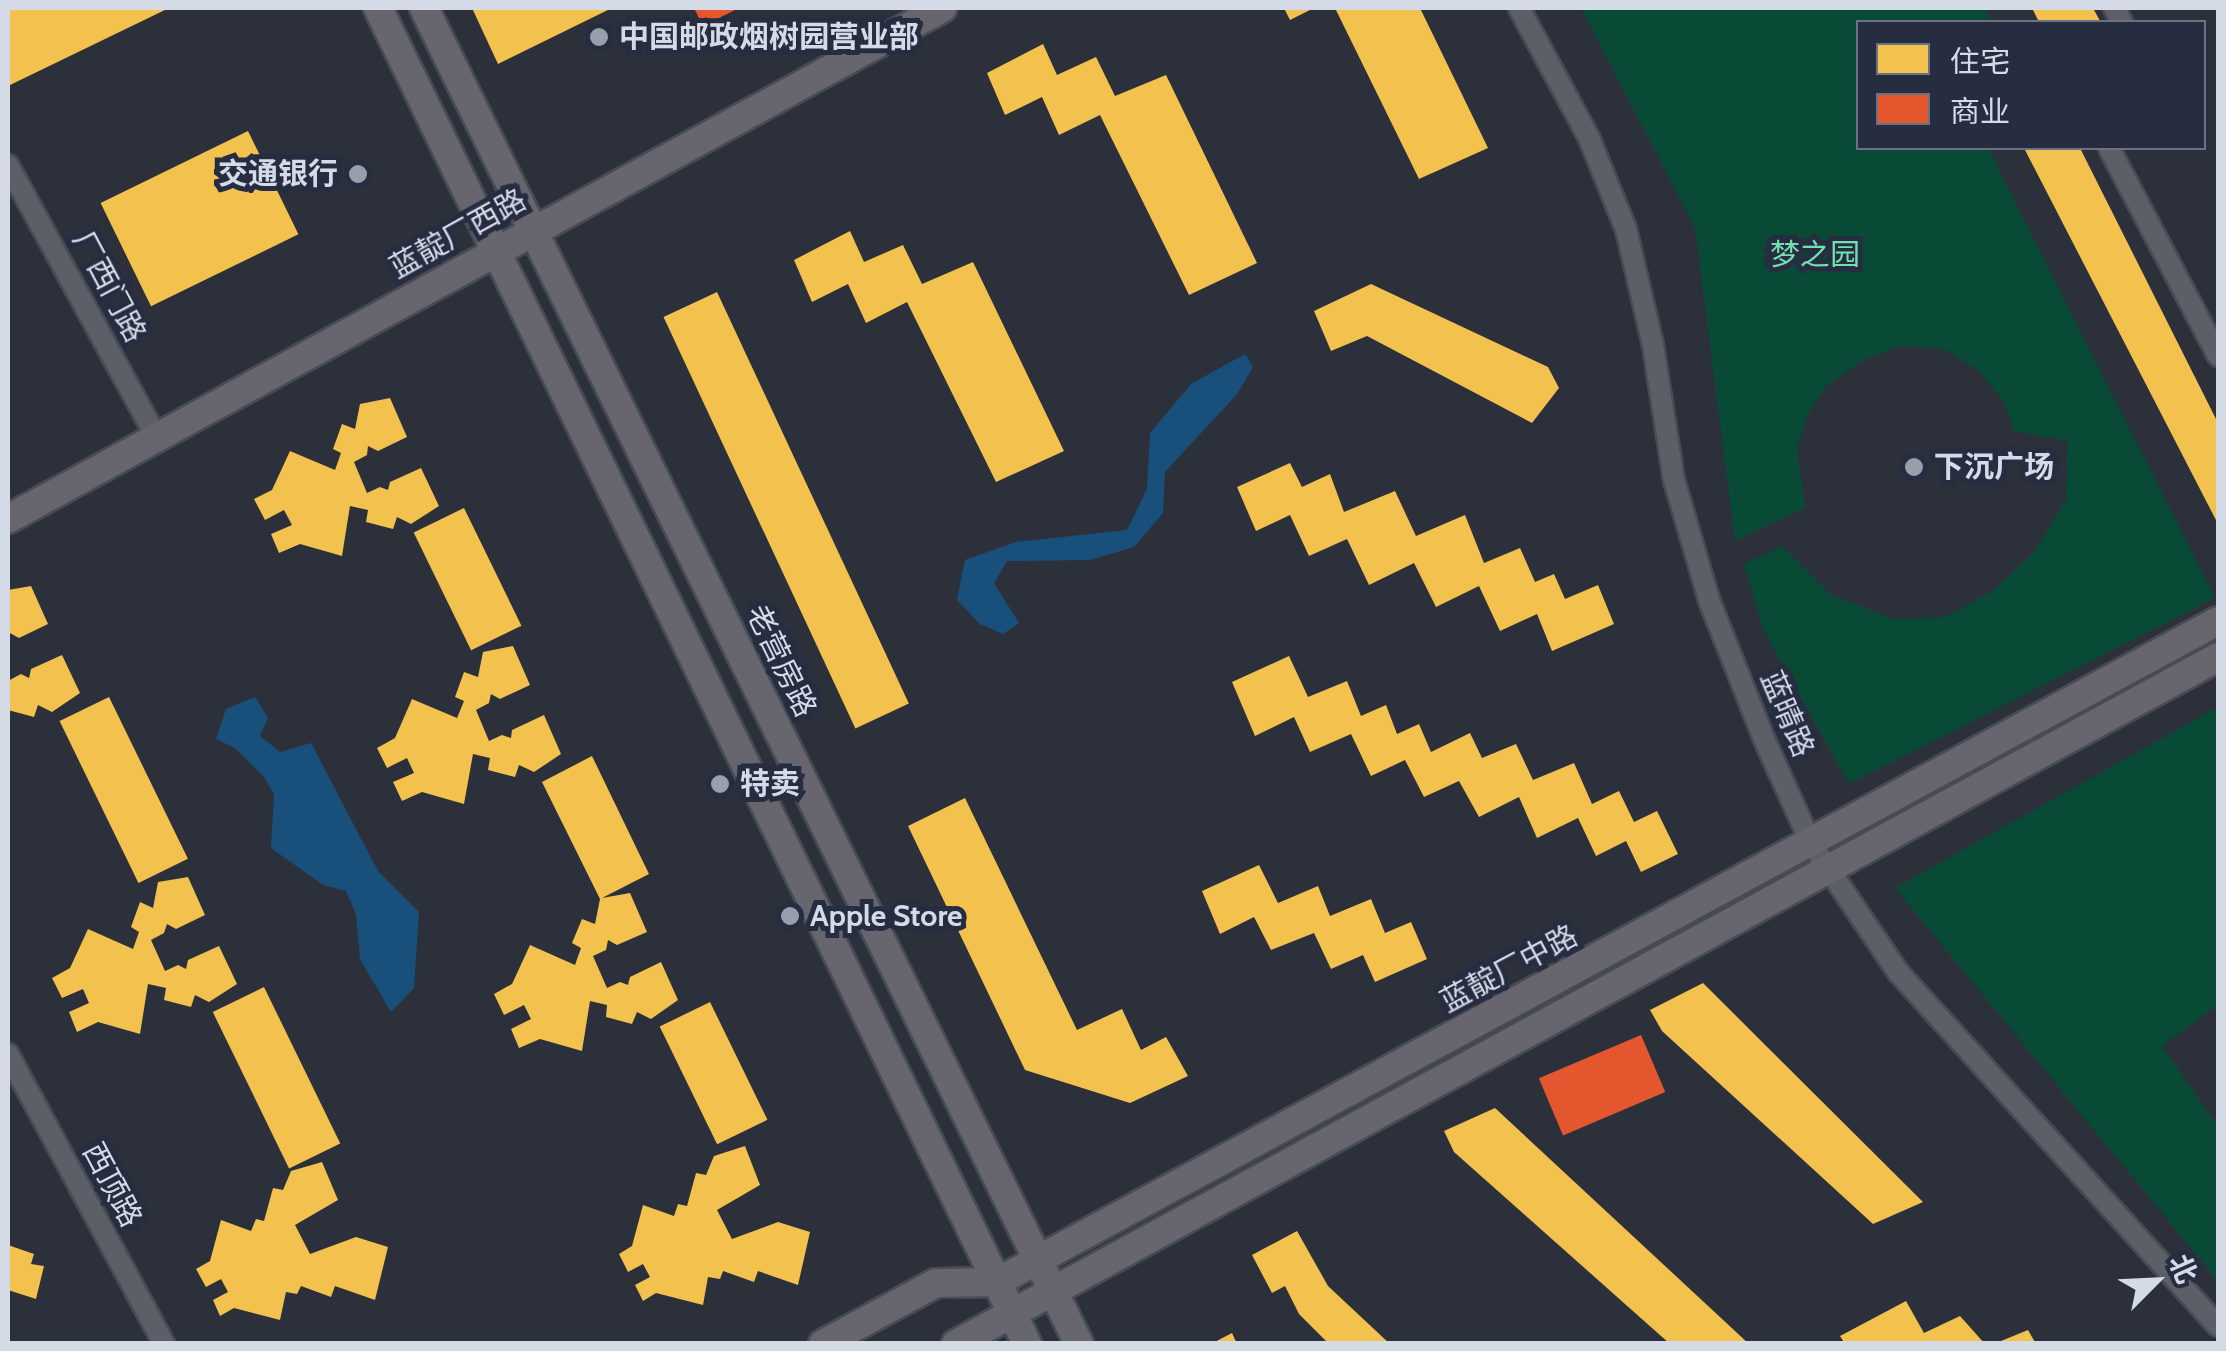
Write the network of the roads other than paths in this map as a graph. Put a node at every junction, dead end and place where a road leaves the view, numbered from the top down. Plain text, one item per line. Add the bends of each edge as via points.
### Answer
1 (378, 8) edge
2 (424, 8) edge
3 (942, 8) edge
4 (1519, 8) edge
5 (2111, 150) edge
6 (8, 166) edge
7 (532, 230) junction
8 (494, 251) junction
9 (2218, 356) edge
10 (156, 437) junction
11 (8, 519) edge
12 (2218, 621) edge
13 (2218, 657) edge
14 (1811, 843) junction
15 (1826, 871) junction
16 (8, 1054) edge
17 (1039, 1260) junction
18 (997, 1282) junction
19 (1054, 1292) junction
20 (1012, 1314) junction
21 (2218, 1326) edge
22 (164, 1344) edge
23 (823, 1344) edge
24 (956, 1344) edge
25 (1027, 1344) edge
26 (1079, 1344) edge

1 - 8 street
2 - 7 street, 老营房路
3 - 7 street, 蓝靛厂西路
4 - 14 street, 蓝晴路 via 1589,138 1626,229 1674,480 1709,600
5 - 9 street
6 - 10 street, 厂西门路
7 - 8 street, 蓝靛厂西路
7 - 17 street, 老营房路
8 - 10 street, 蓝靛厂西路
8 - 18 street
10 - 11 street, 蓝靛厂西路
12 - 14 street, 蓝靛厂中路
13 - 15 street
14 - 15 street, 蓝晴路
14 - 17 street, 蓝靛厂中路
15 - 19 street
15 - 21 street, 蓝晴路 via 1898,972
16 - 22 street, 西顶路
17 - 18 street, 蓝靛厂中路
17 - 19 street, 老营房路
18 - 20 street
18 - 23 street, 蓝靛厂中路 via 936,1283
19 - 20 street
19 - 26 street, 老营房路
20 - 24 street
20 - 25 street

